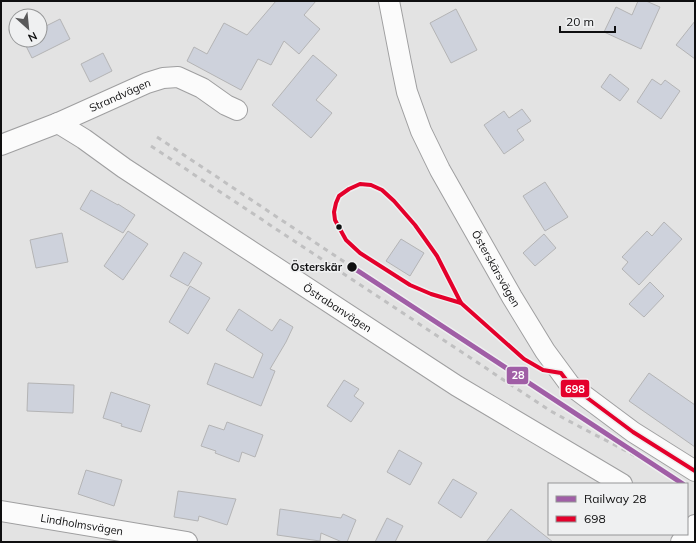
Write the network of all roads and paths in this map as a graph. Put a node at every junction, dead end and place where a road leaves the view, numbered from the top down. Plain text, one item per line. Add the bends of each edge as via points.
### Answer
1 (389, 1) edge
2 (237, 110) dead end
3 (58, 123) junction
4 (1, 145) edge
5 (695, 471) edge
6 (620, 483) edge
7 (1, 511) edge
8 (188, 542) edge

1 - 5 street, Österskärsvägen via 407,92 421,131 440,170 545,351 570,385 633,432
2 - 3 street, Strandvägen via 202,88 178,77 163,78
3 - 4 street, Strandvägen
3 - 6 street, Östrabanvägen via 457,386
7 - 8 street, Lindholmsvägen

